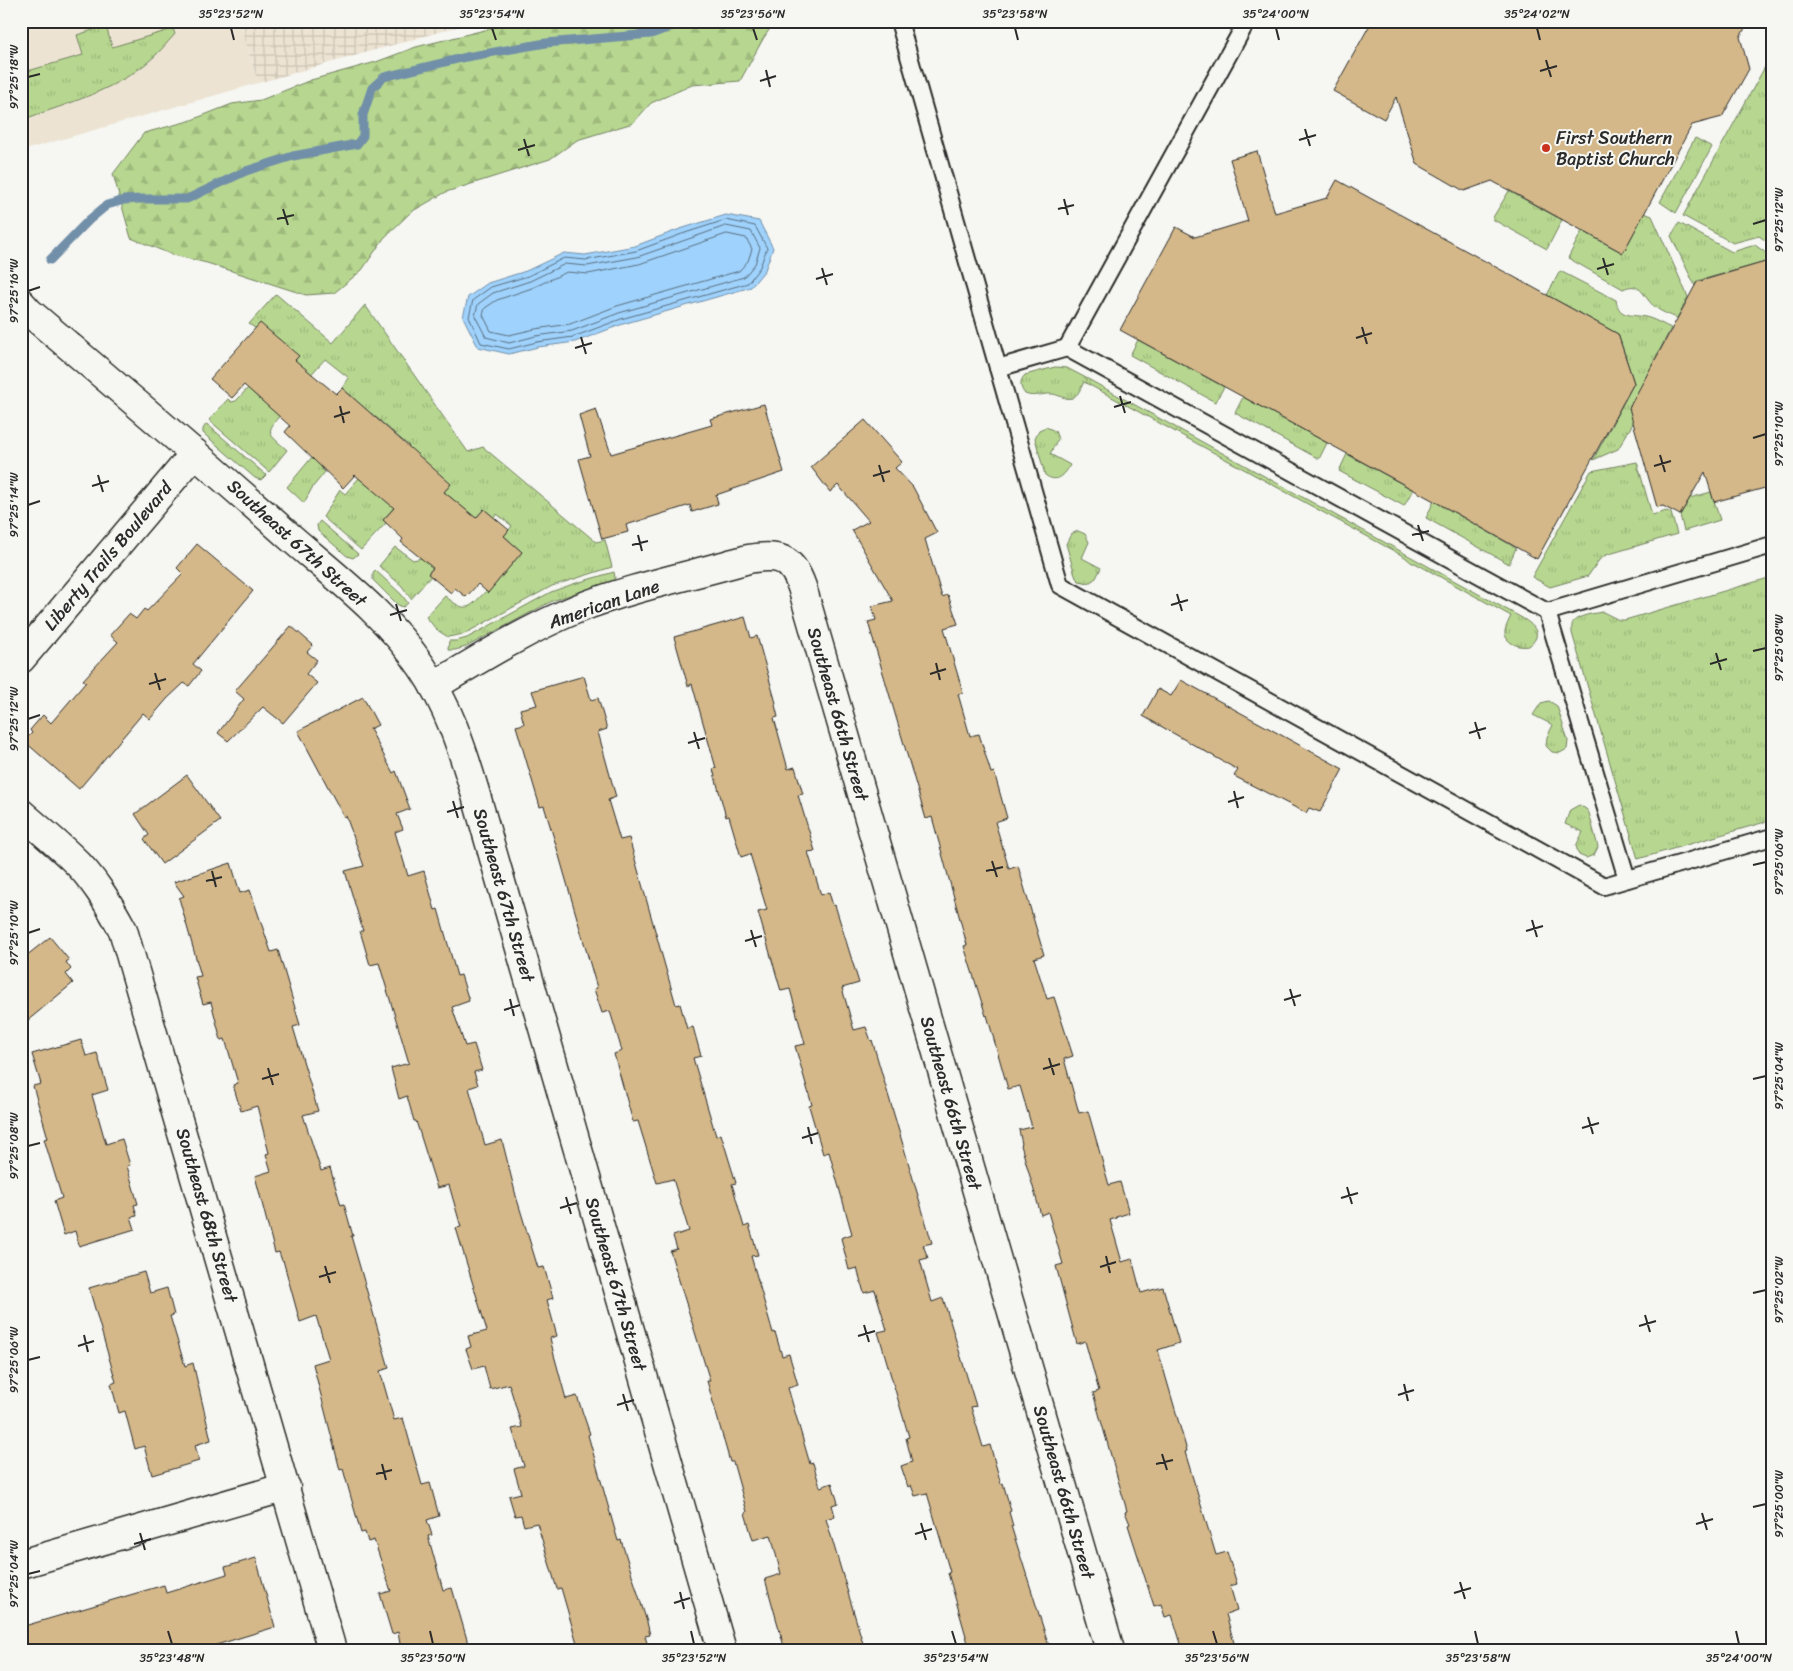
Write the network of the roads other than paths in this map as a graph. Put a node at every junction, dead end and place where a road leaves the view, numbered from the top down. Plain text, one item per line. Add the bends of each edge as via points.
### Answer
1 (899, 21) edge
2 (1247, 21) edge
3 (21, 303) edge
4 (1067, 348) junction
5 (998, 368) junction
6 (195, 453) junction
7 (1772, 545) edge
8 (786, 561) joint
9 (1547, 612) junction
10 (21, 659) edge
11 (434, 686) junction
12 (21, 813) edge
13 (1772, 837) edge
14 (1627, 879) junction
15 (286, 1487) junction
16 (21, 1564) edge
17 (332, 1650) edge
18 (722, 1650) edge
19 (1110, 1650) edge

1 - 5 lane
2 - 4 lane
3 - 6 street, Southeast 67th Street
4 - 5 lane
4 - 9 lane
5 - 14 lane via 1060,585 1604,886
6 - 10 street, Liberty Trails Boulevard
6 - 11 street, Southeast 67th Street via 364,602 399,637
7 - 9 lane
8 - 11 street, American Lane via 771,556 748,559 580,608 540,626
8 - 19 street, Southeast 66th Street via 795,570 802,587
9 - 14 lane
11 - 18 street, Southeast 67th Street via 451,720 472,783
12 - 15 street, Southeast 68th Street via 72,858 110,905 123,930
13 - 14 lane
15 - 16 street
15 - 17 street, Southeast 68th Street

